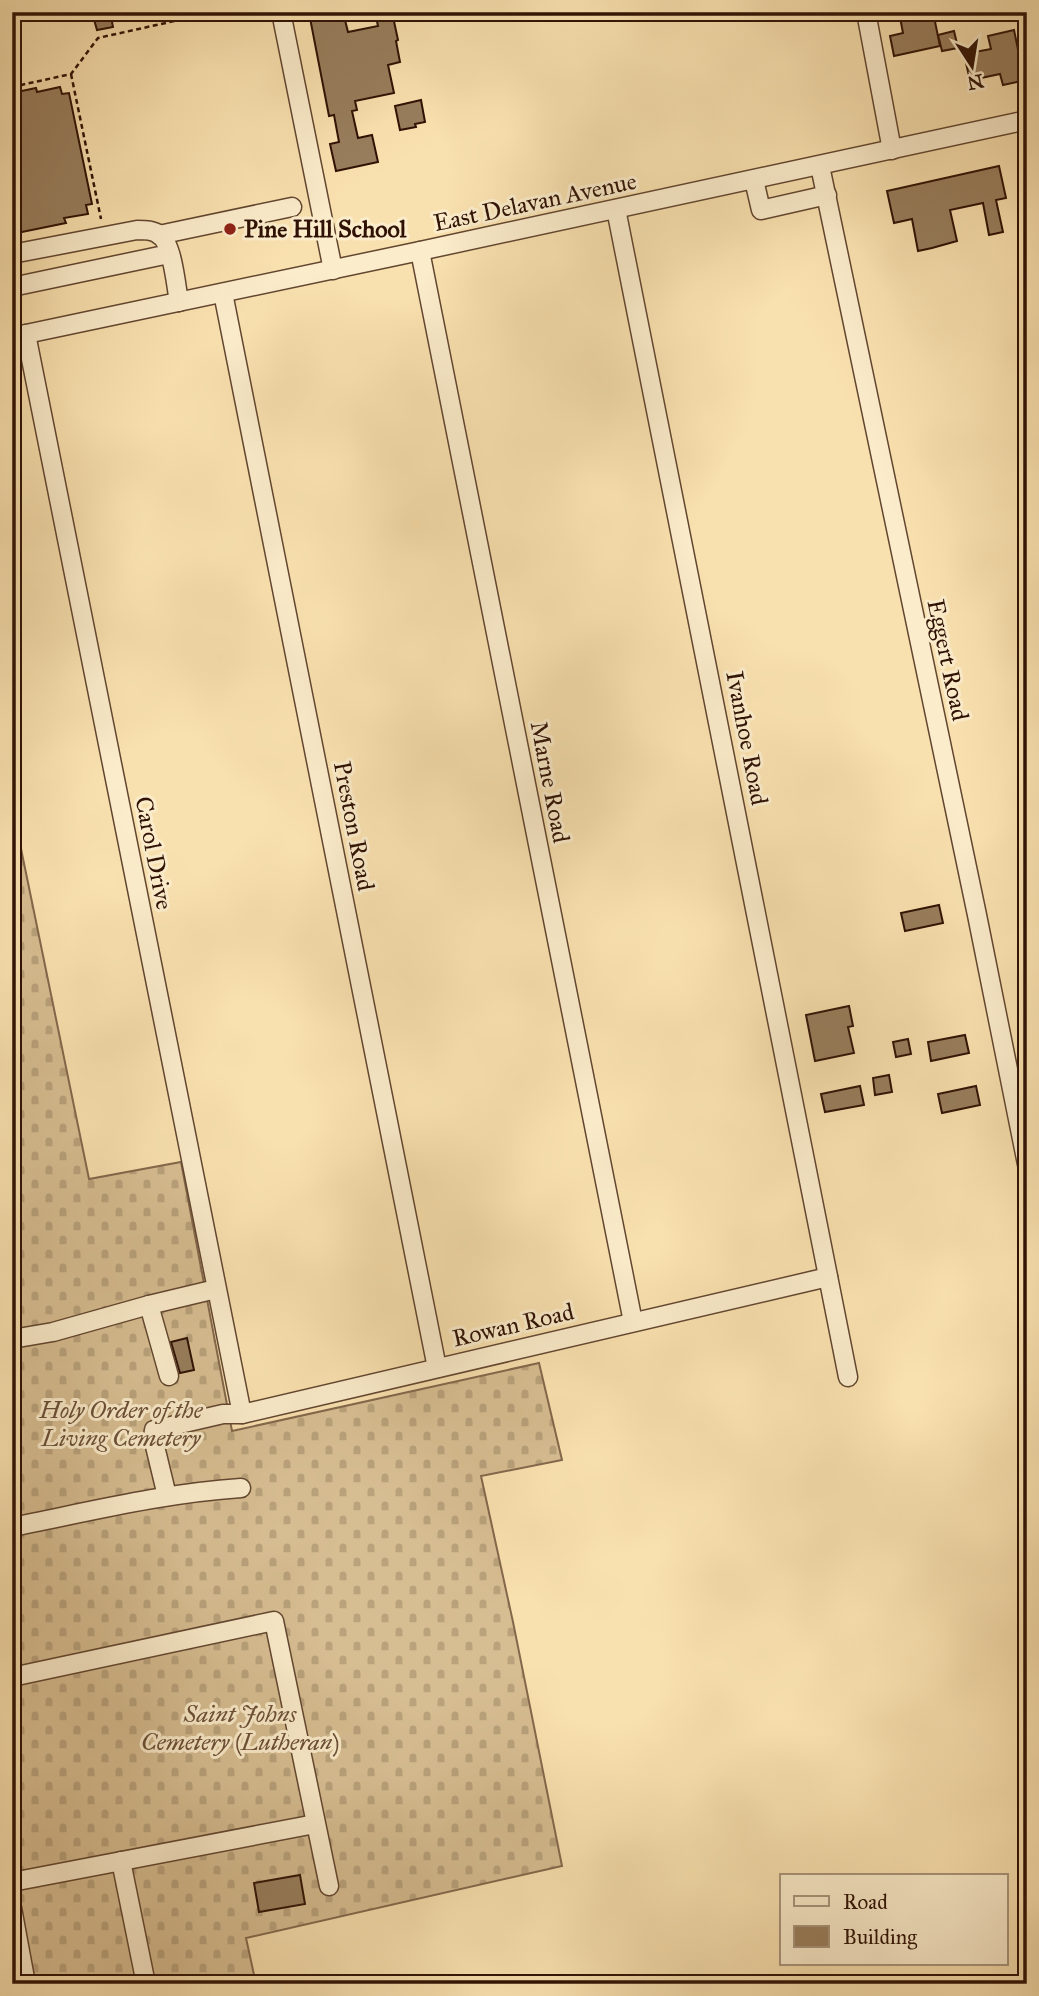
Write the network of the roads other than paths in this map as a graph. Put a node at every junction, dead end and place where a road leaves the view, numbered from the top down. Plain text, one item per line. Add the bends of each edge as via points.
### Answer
1 (281, 12) edge
2 (866, 12) edge
3 (1027, 120) edge
4 (892, 150) junction
5 (820, 166) junction
6 (754, 180) junction
7 (827, 195) junction
8 (292, 207) dead end
9 (616, 209) junction
10 (159, 235) junction
11 (420, 251) junction
12 (12, 254) edge
13 (169, 254) junction
14 (333, 270) junction
15 (12, 286) edge
16 (223, 293) junction
17 (179, 302) junction
18 (19, 335) edge
19 (1027, 1164) edge
20 (828, 1277) junction
21 (216, 1289) junction
22 (149, 1305) junction
23 (632, 1322) junction
24 (12, 1339) edge
25 (437, 1368) junction
26 (169, 1376) dead end
27 (848, 1377) dead end
28 (242, 1414) junction
29 (241, 1488) dead end
30 (167, 1496) junction
31 (12, 1527) edge
32 (12, 1677) edge
33 (316, 1824) junction
34 (121, 1861) junction
35 (12, 1882) edge
36 (329, 1886) dead end
37 (12, 1908) edge
38 (20, 1975) edge
39 (146, 1984) edge

1 - 14 street
2 - 4 street
3 - 4 street, East Delavan Avenue
4 - 5 street, East Delavan Avenue
5 - 6 street, East Delavan Avenue
5 - 7 street, Eggert Road
6 - 7 street via 761,210
6 - 9 street, East Delavan Avenue
7 - 19 street, Eggert Road
8 - 10 street
9 - 11 street, East Delavan Avenue
9 - 20 street, Ivanhoe Road
10 - 12 street via 137,230
10 - 13 street
11 - 14 street, East Delavan Avenue
11 - 23 street, Marne Road
13 - 15 street
13 - 17 street
14 - 16 street, East Delavan Avenue
16 - 17 street, East Delavan Avenue
16 - 25 street, Preston Road
17 - 18 street, East Delavan Avenue
18 - 21 street, Carol Drive
20 - 23 street, Rowan Road
20 - 27 street, Ivanhoe Road
21 - 22 street
21 - 28 street, Carol Drive
22 - 24 street
22 - 26 street
23 - 25 street, Rowan Road
25 - 28 street, Rowan Road
28 - 30 street, Rowan Road via 154,1430
29 - 30 street
30 - 31 street
32 - 33 street via 274,1621
33 - 34 street
33 - 36 street
34 - 35 street
34 - 39 street
37 - 38 street

